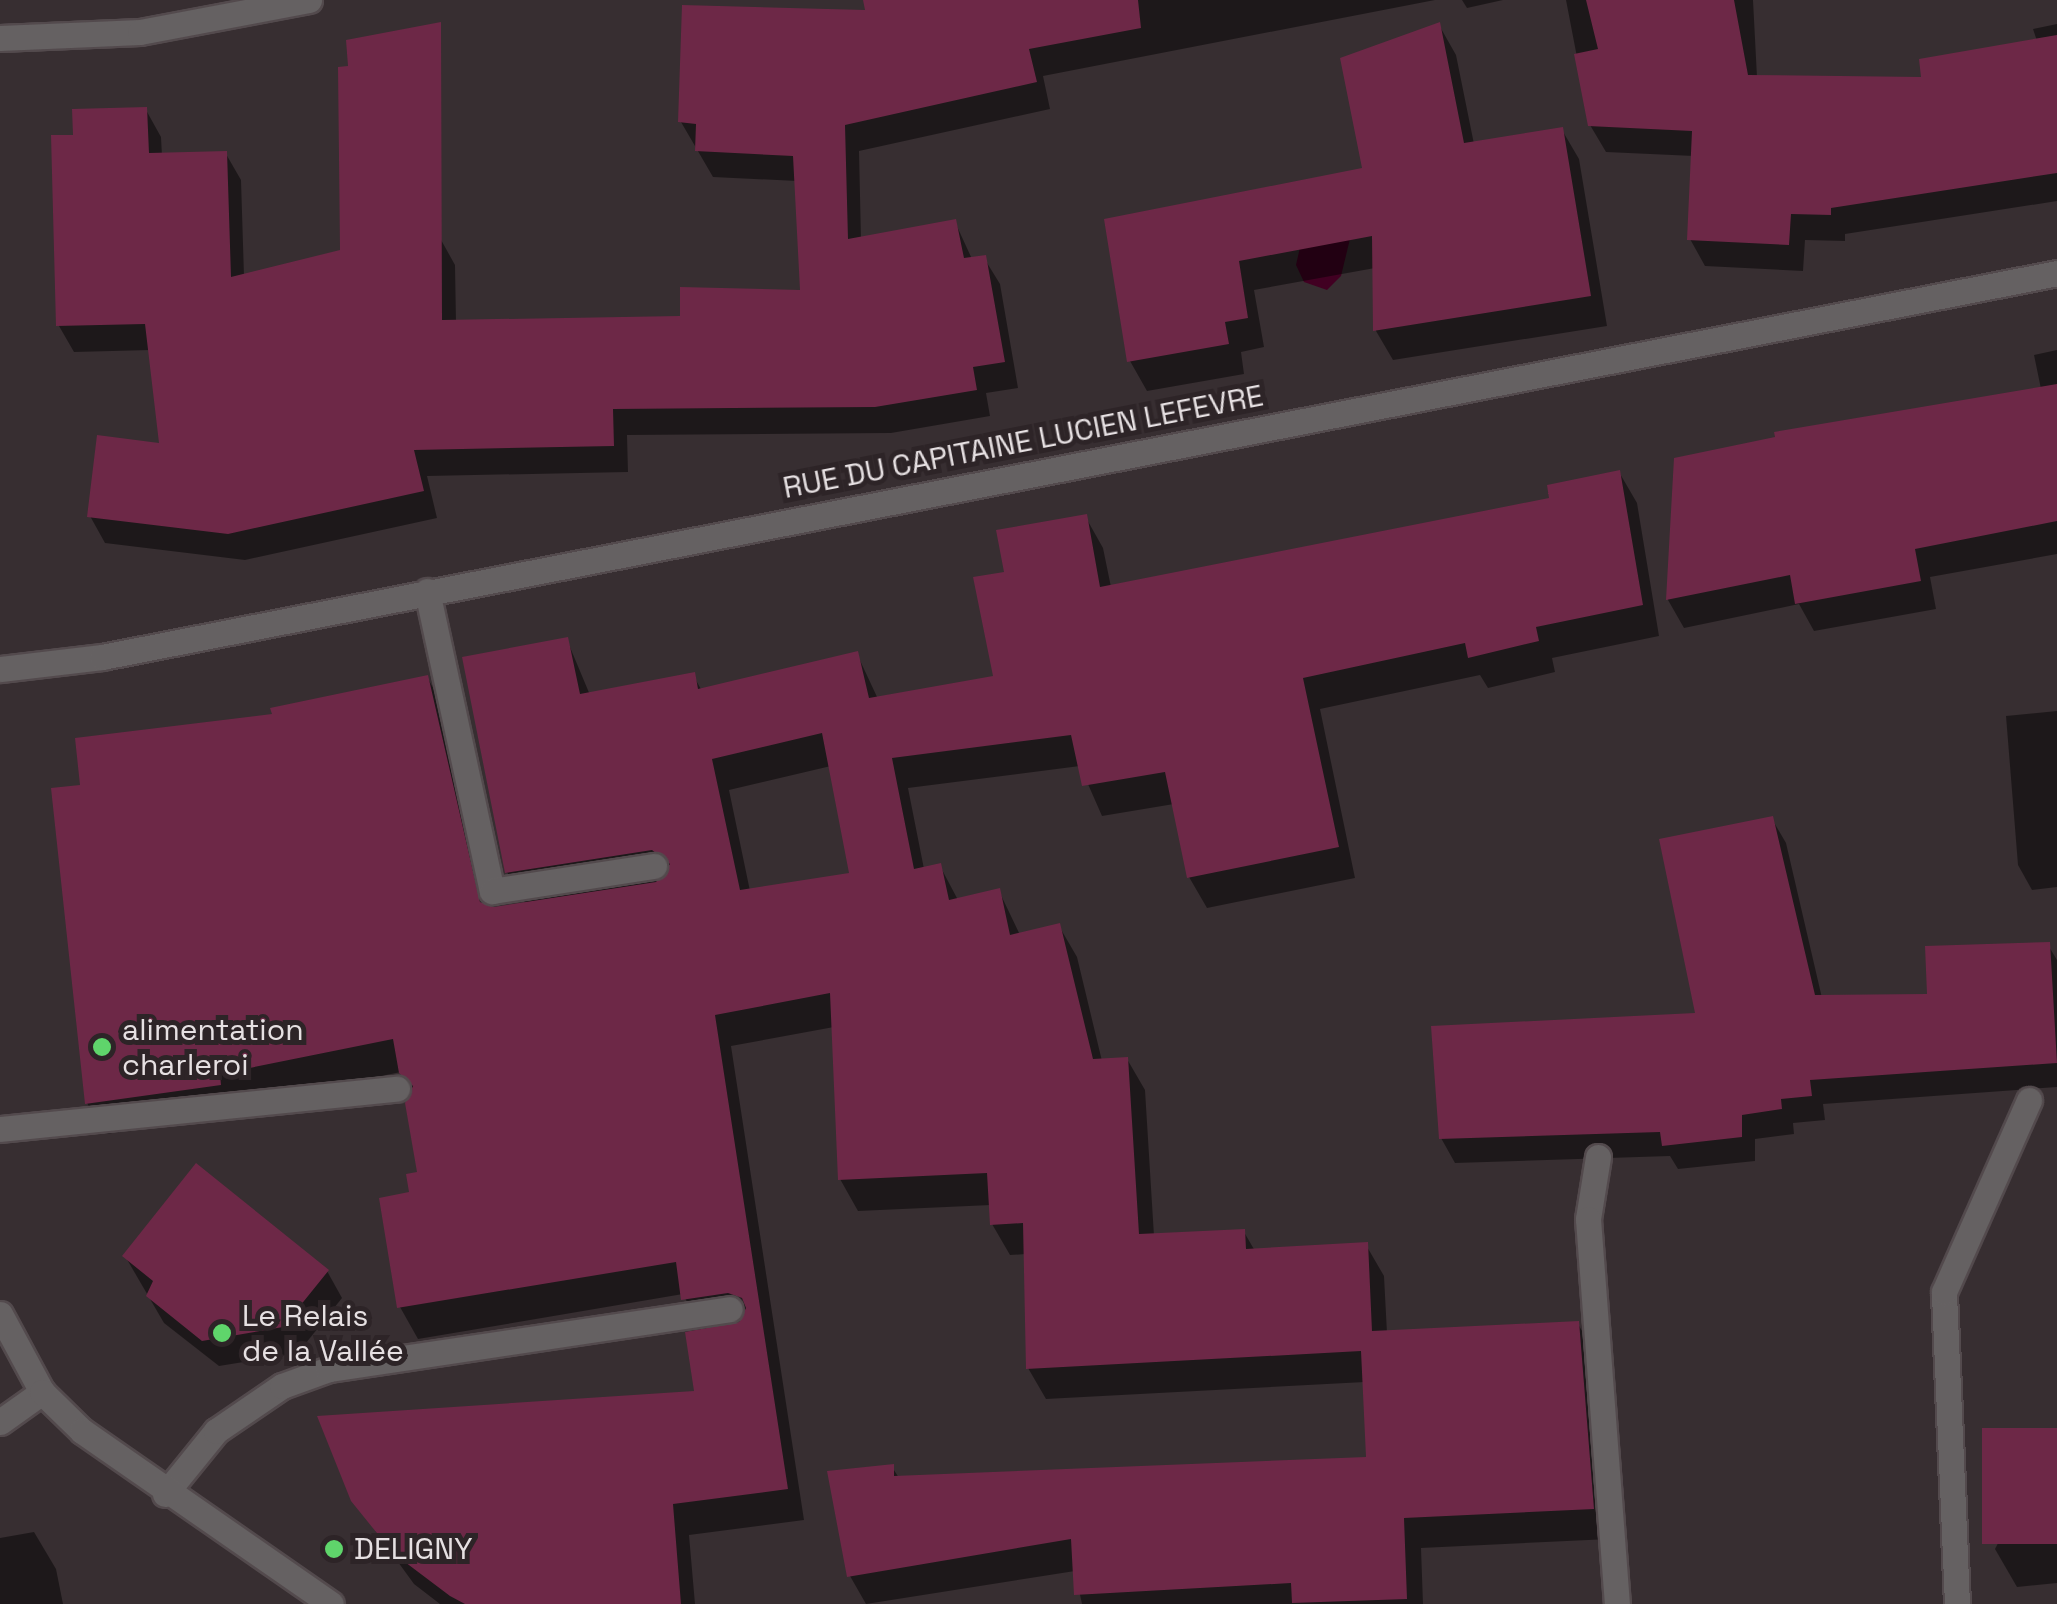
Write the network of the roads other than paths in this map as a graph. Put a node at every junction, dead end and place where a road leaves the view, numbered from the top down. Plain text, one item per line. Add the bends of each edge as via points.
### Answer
1 (309, 0) edge
2 (0, 38) edge
3 (2057, 273) edge
4 (427, 591) junction
5 (0, 669) edge
6 (654, 866) dead end
7 (397, 1089) dead end
8 (2029, 1100) dead end
9 (0, 1129) edge
10 (1598, 1158) dead end
11 (730, 1309) dead end
12 (0, 1314) edge
13 (42, 1392) junction
14 (0, 1422) edge
15 (165, 1494) junction
16 (331, 1604) edge
17 (1617, 1604) edge
18 (1957, 1604) edge

1 - 2 street via 140,32
3 - 4 street, RUE DU CAPITAINE LUCIEN LEFEVRE
4 - 5 street, RUE DU CAPITAINE LUCIEN LEFEVRE via 102,657
4 - 6 street via 492,891
7 - 9 street
8 - 18 street via 1944,1292
10 - 17 street via 1588,1219
11 - 15 street via 330,1369 282,1386 216,1431
12 - 13 street
13 - 14 street
13 - 15 street
15 - 16 street

